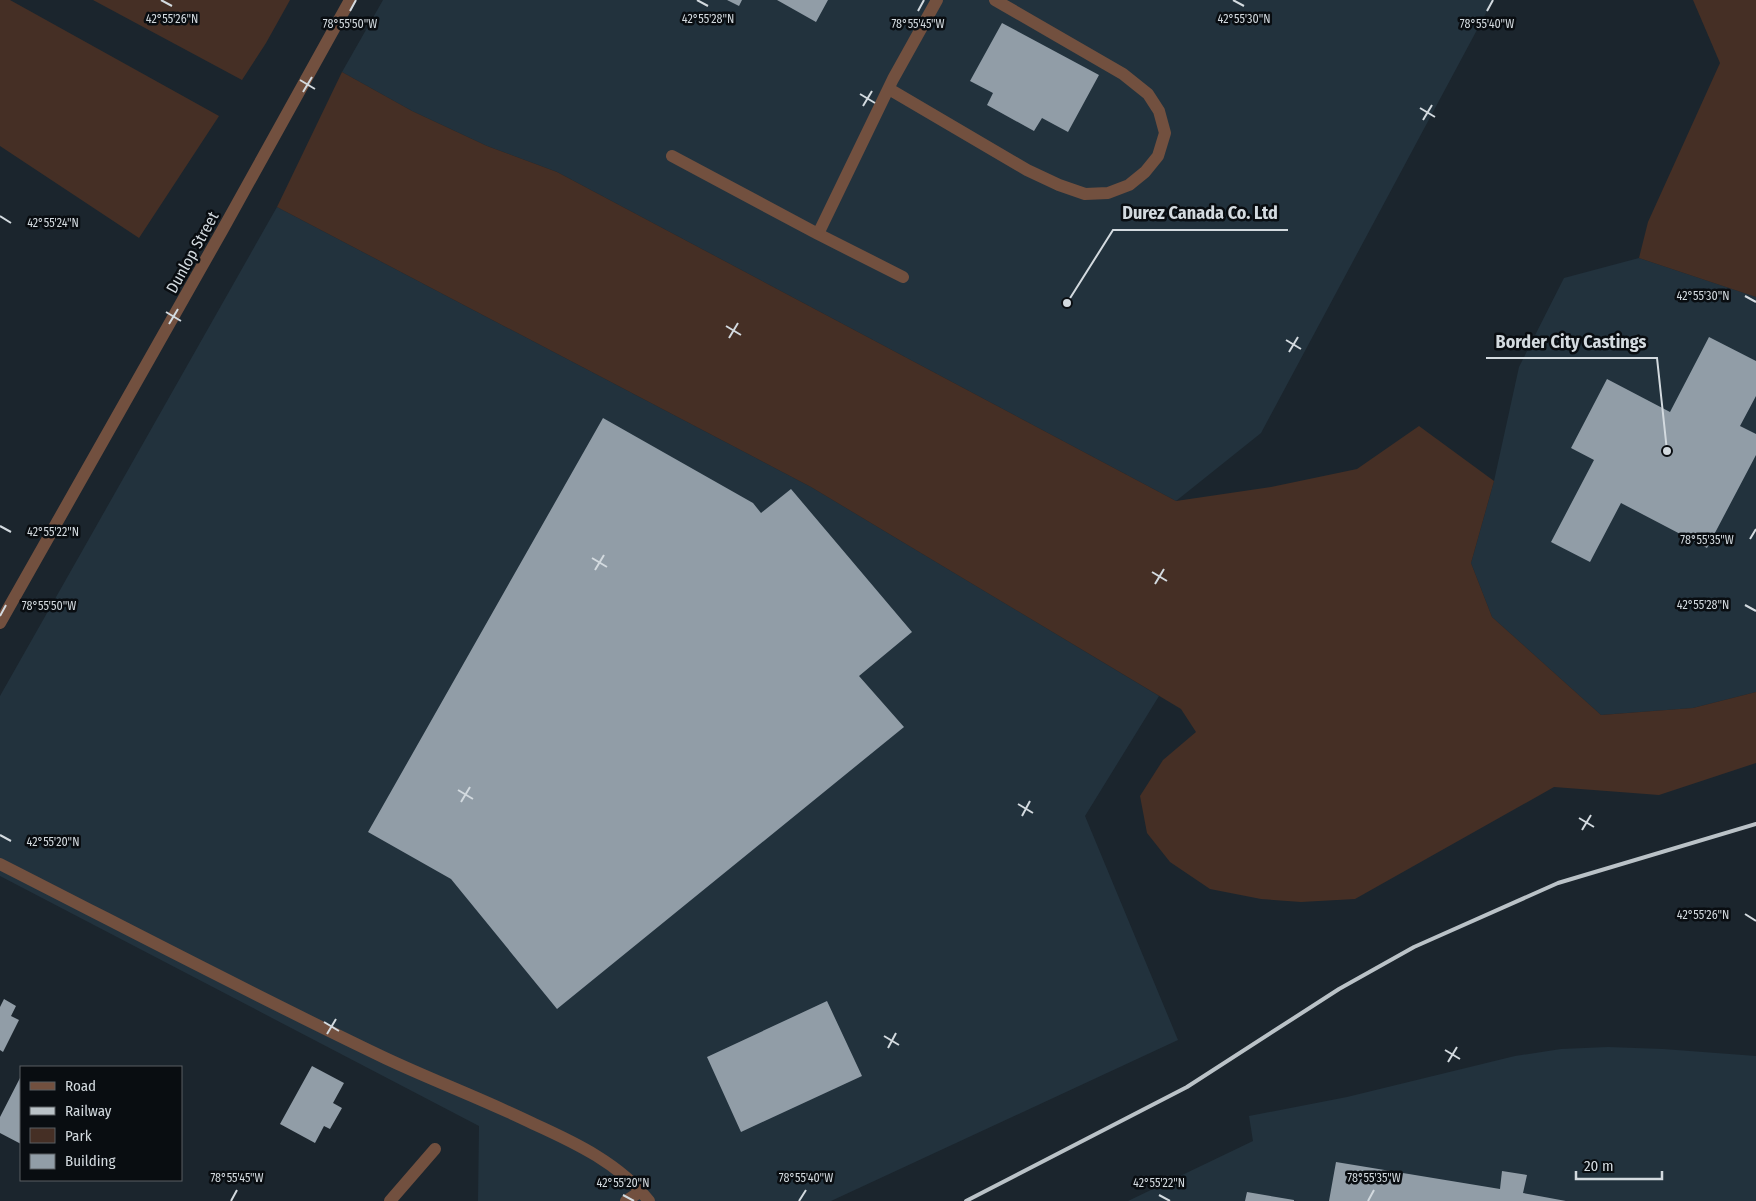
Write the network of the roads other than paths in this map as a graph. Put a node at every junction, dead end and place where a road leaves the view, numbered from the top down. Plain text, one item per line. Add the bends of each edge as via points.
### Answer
1 (350, 0) edge
2 (937, 0) edge
3 (995, 0) edge
4 (889, 88) junction
5 (672, 156) dead end
6 (818, 234) junction
7 (902, 277) dead end
8 (0, 623) edge
9 (0, 864) edge
10 (435, 1148) dead end
11 (645, 1196) edge
12 (390, 1201) edge
13 (626, 1201) edge

1 - 8 street, Dunlop Street
2 - 4 street
3 - 4 street via 1123,74 1148,94 1160,111 1165,133 1158,156 1145,172 1129,185 1108,193 1085,194 1027,170
4 - 6 street
5 - 6 street
6 - 7 street
9 - 11 street via 386,1058 577,1144 612,1166
10 - 12 street
11 - 13 street

